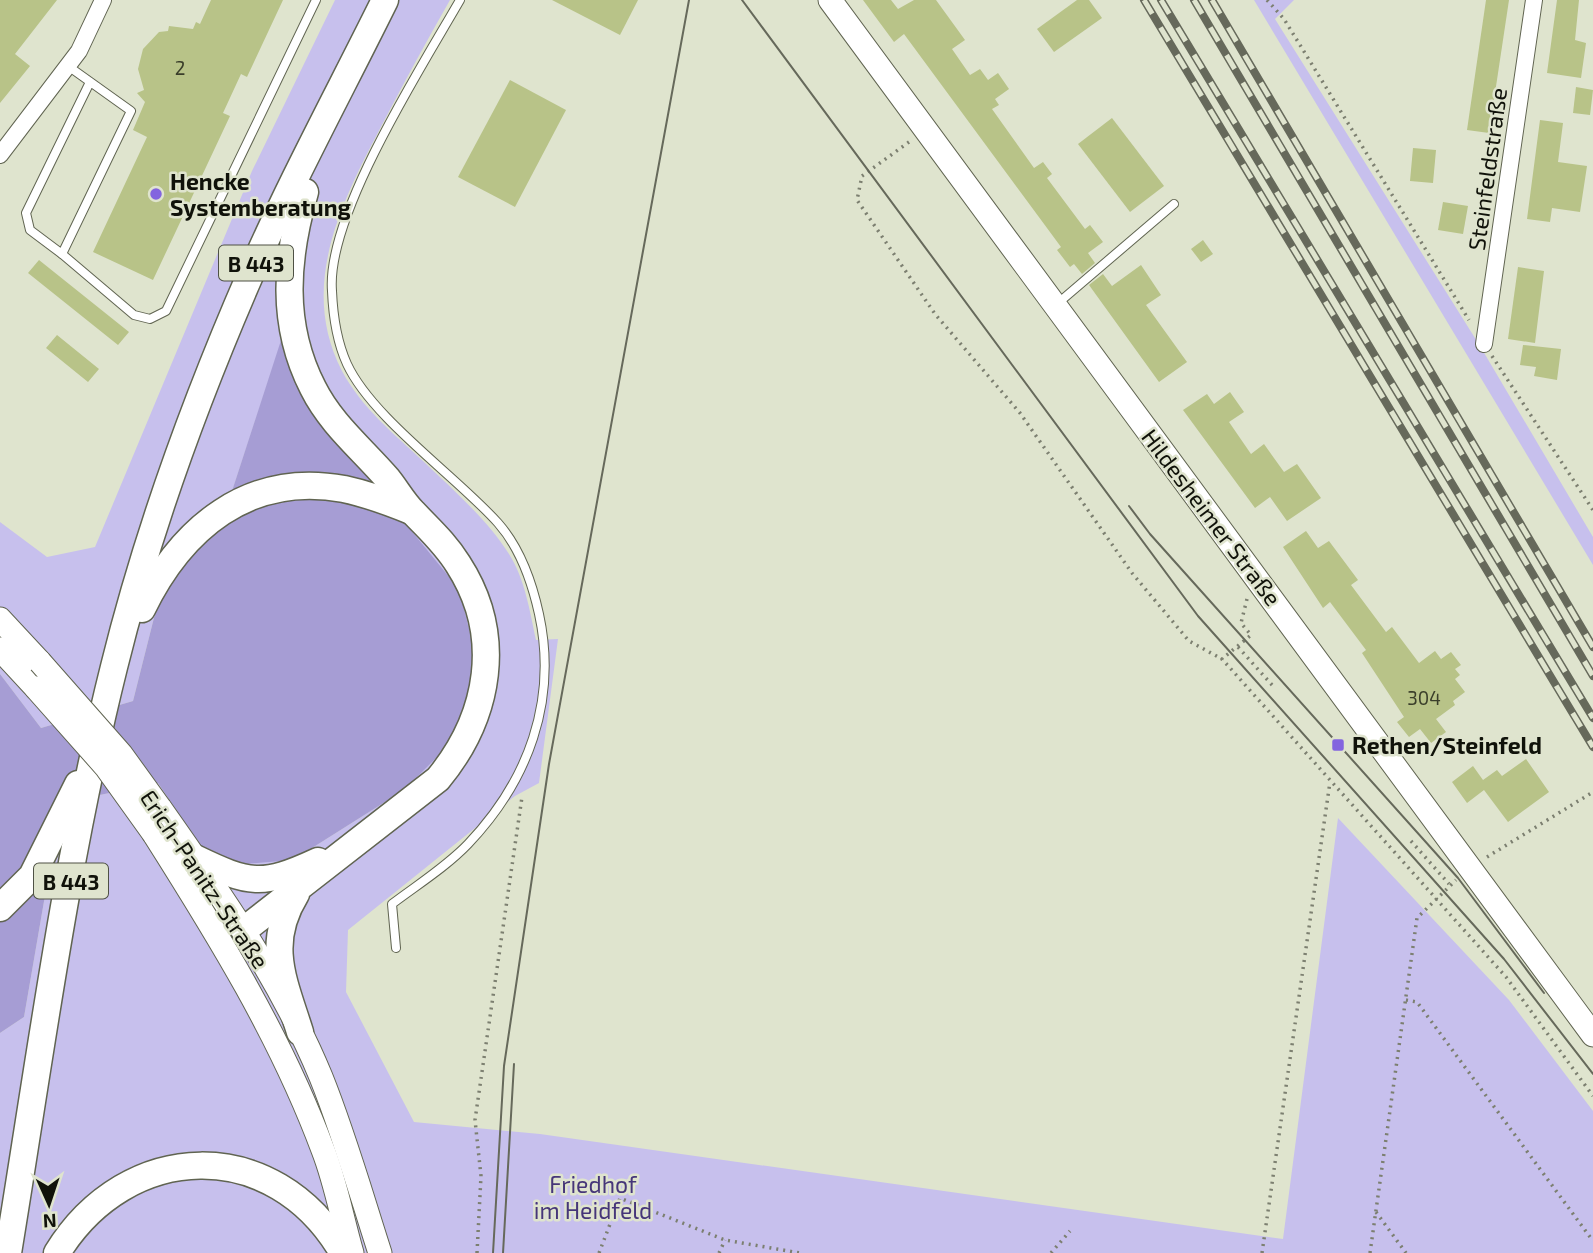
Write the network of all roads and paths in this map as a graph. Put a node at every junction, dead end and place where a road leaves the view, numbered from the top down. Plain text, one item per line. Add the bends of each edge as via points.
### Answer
1 (103, 0) edge
2 (316, 0) edge
3 (385, 0) edge
4 (460, 0) edge
5 (830, 0) edge
6 (1267, 0) edge
7 (1534, 0) edge
8 (68, 66) junction
9 (90, 82) junction
10 (326, 119) junction
11 (926, 131) junction
12 (0, 155) edge
13 (1174, 204) dead end
14 (62, 254) junction
15 (1055, 306) junction
16 (1484, 344) junction
17 (1593, 510) edge
18 (412, 511) junction
19 (1256, 577) junction
20 (0, 619) edge
21 (1238, 647) junction
22 (0, 649) edge
23 (1222, 659) junction
24 (114, 667) junction
25 (1273, 685) dead end
26 (98, 741) junction
27 (523, 768) junction
28 (1330, 782) junction
29 (1593, 792) edge
30 (1411, 841) dead end
31 (354, 844) junction
32 (195, 858) junction
33 (1472, 868) junction
34 (1450, 884) dead end
35 (298, 890) junction
36 (1435, 897) junction
37 (0, 908) edge
38 (233, 935) junction
39 (396, 948) dead end
40 (1406, 1000) junction
41 (300, 1032) junction
42 (1593, 1035) edge
43 (1593, 1096) edge
44 (1376, 1212) junction
45 (1070, 1231) dead end
46 (724, 1240) junction
47 (1593, 1241) edge
48 (8, 1253) edge
49 (57, 1253) edge
50 (343, 1253) edge
51 (352, 1253) edge
52 (380, 1253) edge
53 (477, 1253) edge
54 (599, 1253) edge
55 (719, 1253) edge
56 (800, 1253) edge
57 (1051, 1253) edge
58 (1262, 1253) edge
59 (1370, 1253) edge
60 (1406, 1253) edge

1 - 8 street
2 - 14 lane via 166,311 150,318 134,315
3 - 10 main road, B 443
4 - 27 lane via 351,203 337,243 331,288 337,333 347,365 361,386 499,523 519,553 535,596 547,675 539,725
5 - 11 main road, Hildesheimer Straße
6 - 16 path via 1284,19
7 - 16 street, Steinfeldstraße
8 - 9 lane
8 - 12 street
9 - 14 lane via 26,213 30,230
9 - 14 lane via 131,111
10 - 18 main road via 292,235 288,269 293,331 313,388 329,414
10 - 24 main road, B 443 via 252,270 195,410
11 - 15 main road, Hildesheimer Straße
11 - 23 path via 862,176 857,200 935,314 1020,413 1132,573 1189,640
13 - 15 lane
15 - 19 main road, Hildesheimer Straße
16 - 17 path
18 - 24 main road via 343,489 305,486 264,492 229,508 198,527 174,554
18 - 31 main road via 458,563 476,596 485,630 484,694 458,755 438,779
19 - 21 path via 1241,613 1241,623 1251,635
19 - 33 main road, Hildesheimer Straße
20 - 32 main road, Erich-Panitz-Straße, bridge via 121,754
21 - 23 path
21 - 25 path
22 - 38 main road, Erich-Panitz-Straße, bridge via 106,767
23 - 28 path
24 - 26 main road, B 443
26 - 37 main road via 32,876
26 - 48 main road, B 443
27 - 39 lane via 467,845 393,904
27 - 53 path via 521,816 475,1120 481,1175
28 - 36 path
28 - 58 path
29 - 33 path
30 - 34 path
31 - 32 main road via 288,875 263,880 243,879
31 - 35 main road
32 - 38 main road, Erich-Panitz-Straße
33 - 42 main road, Hildesheimer Straße
35 - 38 main road
35 - 41 main road via 280,925 278,946 281,972
36 - 40 path via 1416,918
36 - 43 path via 1506,977
38 - 41 main road, Erich-Panitz-Straße
38 - 51 main road, Erich-Panitz-Straße via 324,1152
40 - 44 path
40 - 47 path via 1417,1002
41 - 52 main road, Erich-Panitz-Straße via 345,1144
44 - 59 path
44 - 60 path
45 - 57 path
46 - 54 path via 620,1198
46 - 55 path
46 - 56 path
49 - 50 main road via 99,1200 130,1181 164,1169 207,1165 273,1182 308,1207

